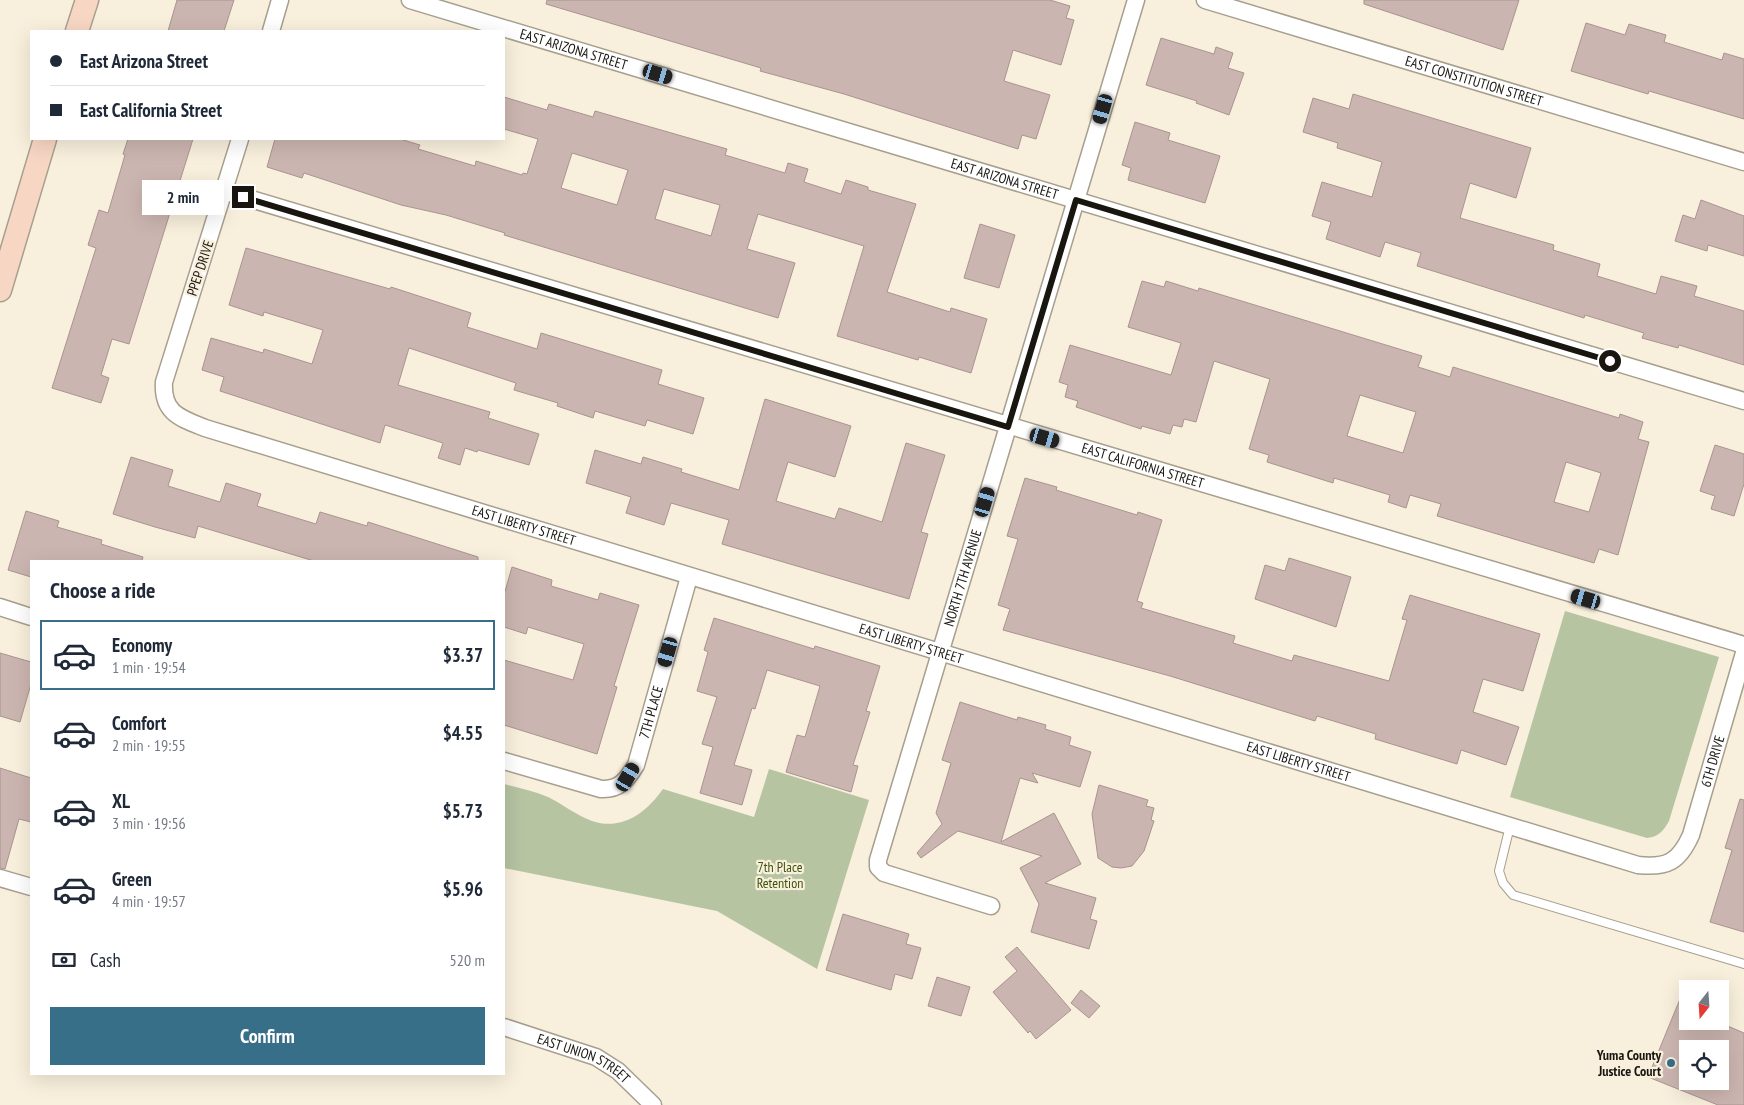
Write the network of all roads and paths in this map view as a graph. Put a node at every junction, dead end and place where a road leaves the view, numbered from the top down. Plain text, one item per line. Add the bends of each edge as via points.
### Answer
1 (87, 0) edge
2 (280, 0) edge
3 (410, 0) edge
4 (1136, 0) edge
5 (1205, 0) edge
6 (77, 30) edge
7 (271, 30) edge
8 (45, 140) edge
9 (240, 140) edge
10 (1744, 162) edge
11 (224, 191) junction
12 (1076, 200) junction
13 (0, 290) edge
14 (163, 397) joint
15 (1744, 401) edge
16 (1008, 427) junction
17 (690, 577) junction
18 (0, 607) edge
19 (30, 617) edge
20 (1744, 645) edge
21 (939, 652) junction
22 (1744, 654) edge
23 (505, 761) edge
24 (1510, 826) junction
25 (1671, 862) joint
26 (0, 878) edge
27 (30, 887) edge
28 (991, 906) dead end
29 (1744, 964) edge
30 (505, 1027) edge
31 (653, 1105) edge

1 - 6 main road
2 - 7 street
3 - 12 street, EAST ARIZONA STREET
4 - 12 street, NORTH 7TH AVENUE
5 - 10 street, EAST CONSTITUTION STREET
8 - 13 main road
9 - 11 street, PPEP DRIVE
11 - 14 street, PPEP DRIVE via 164,382
11 - 16 street, EAST CALIFORNIA STREET
12 - 15 street, EAST ARIZONA STREET
12 - 16 street, NORTH 7TH AVENUE
14 - 17 street, EAST LIBERTY STREET via 176,416 205,428
16 - 20 street, EAST CALIFORNIA STREET
16 - 21 street, NORTH 7TH AVENUE
17 - 21 street, EAST LIBERTY STREET
17 - 23 street, 7TH PLACE via 636,765 620,786 611,790 581,785
18 - 19 street
21 - 24 street, EAST LIBERTY STREET
21 - 28 street, NORTH 7TH AVENUE via 878,867 884,873
22 - 25 street, 6TH DRIVE via 1691,835 1684,852
24 - 25 street, EAST LIBERTY STREET via 1638,865 1655,867
24 - 29 lane via 1500,871 1502,883 1513,894
26 - 27 street
30 - 31 street, EAST UNION STREET via 596,1057 618,1072

